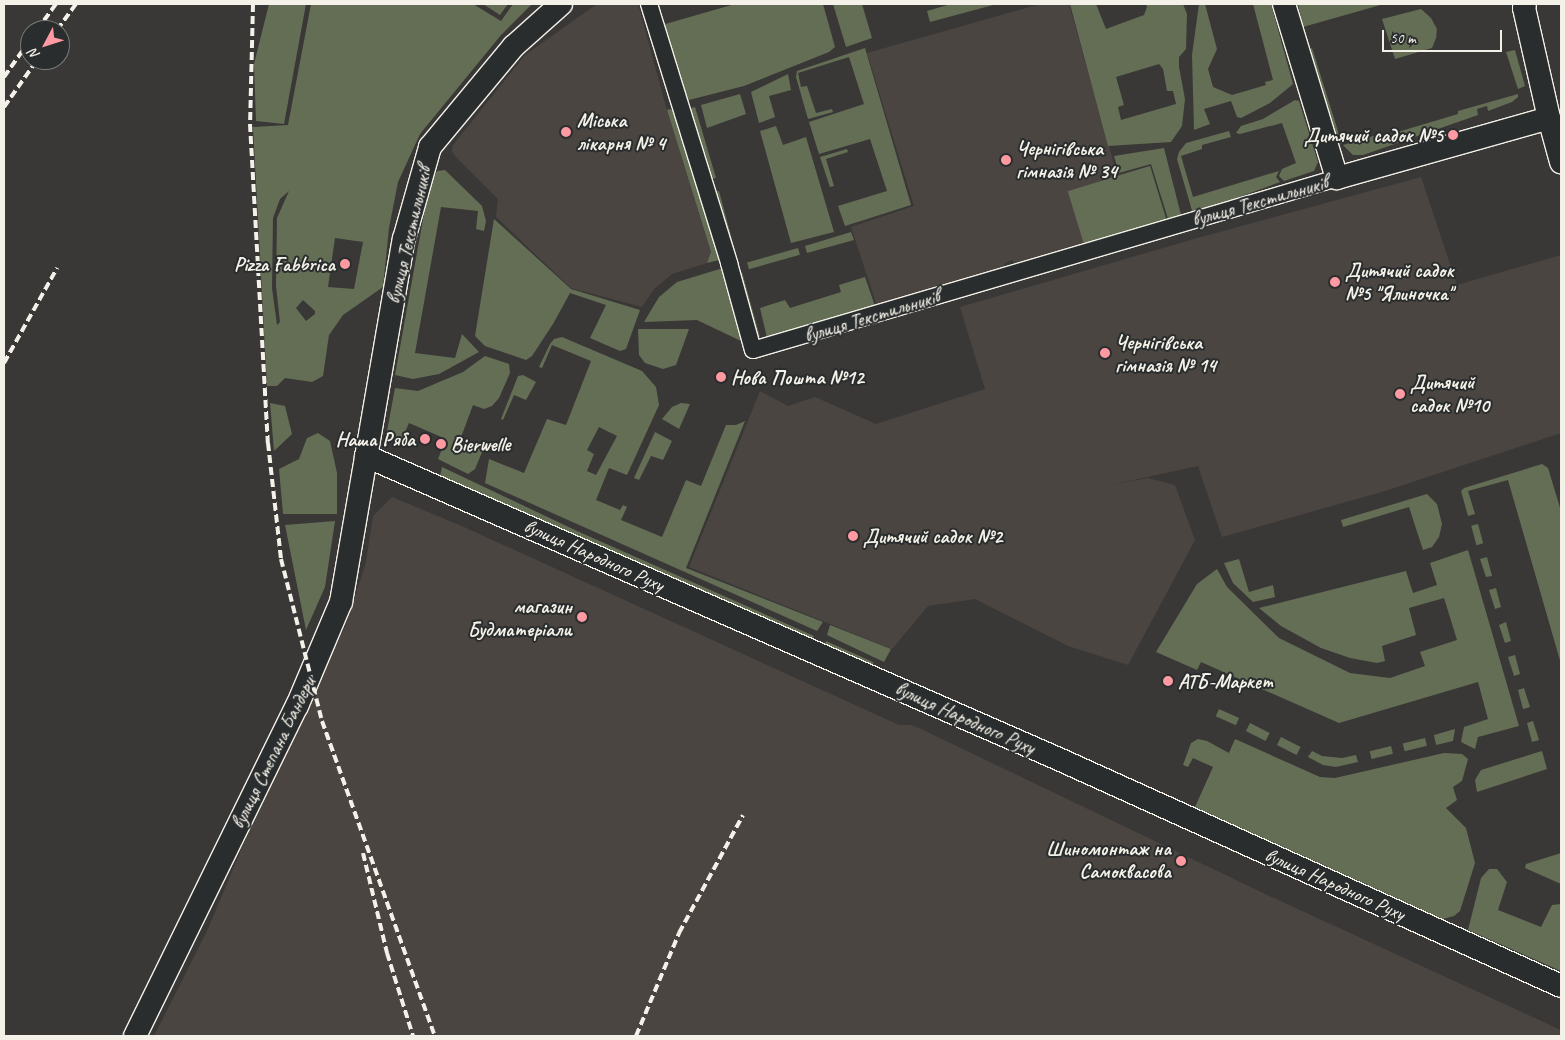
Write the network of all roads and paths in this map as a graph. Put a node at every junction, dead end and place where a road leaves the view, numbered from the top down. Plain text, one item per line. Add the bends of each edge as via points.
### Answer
1 (561, 4) edge
2 (649, 4) edge
3 (1284, 4) edge
4 (1525, 4) edge
5 (1549, 118) junction
6 (1561, 162) edge
7 (1337, 178) junction
8 (366, 456) junction
9 (1561, 986) edge
10 (135, 1036) edge

1 - 8 street, вулиця Текстильників via 514,46 430,147 404,239
2 - 7 street, вулиця Текстильників via 753,350
3 - 7 street, вулиця Текстильників
4 - 5 street
5 - 6 street
5 - 7 street, вулиця Текстильників
8 - 9 street, вулиця Народного Руху via 1063,761
8 - 10 street, вулиця Степана Бандери via 341,602 297,706

